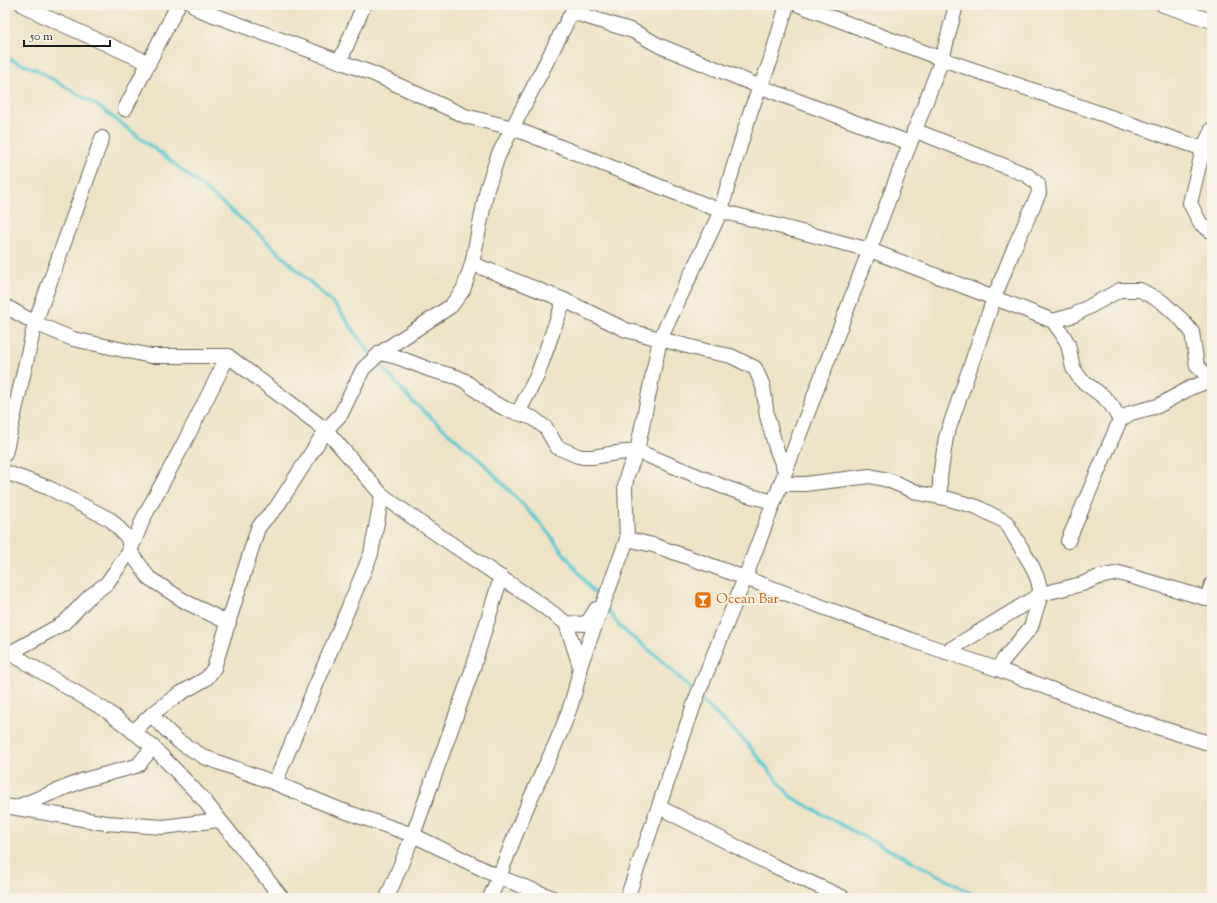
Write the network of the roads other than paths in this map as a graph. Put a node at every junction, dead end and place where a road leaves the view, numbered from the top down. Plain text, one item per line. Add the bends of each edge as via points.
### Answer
1 (23, 5) edge
2 (178, 5) edge
3 (194, 5) edge
4 (364, 5) edge
5 (787, 5) edge
6 (799, 5) edge
7 (1163, 5) edge
8 (954, 6) edge
9 (573, 8) edge
10 (1212, 21) edge
11 (942, 59) junction
12 (340, 61) junction
13 (150, 63) junction
14 (760, 87) junction
15 (125, 109) dead end
16 (513, 128) junction
17 (1212, 129) edge
18 (912, 137) junction
19 (102, 138) dead end
20 (1208, 151) edge
21 (721, 211) junction
22 (1212, 232) edge
23 (870, 250) junction
24 (472, 264) junction
25 (994, 298) junction
26 (564, 300) junction
27 (5, 306) edge
28 (1053, 321) junction
29 (35, 323) junction
30 (660, 339) junction
31 (380, 353) junction
32 (228, 356) junction
33 (1211, 380) edge
34 (518, 413) junction
35 (1120, 420) junction
36 (326, 430) junction
37 (637, 451) junction
38 (5, 454) edge
39 (5, 472) edge
40 (783, 477) junction
41 (382, 495) junction
42 (940, 497) junction
43 (774, 502) junction
44 (627, 539) junction
45 (1068, 541) dead end
46 (130, 551) junction
47 (501, 577) junction
48 (745, 578) junction
49 (1212, 584) edge
50 (1041, 594) junction
51 (1210, 600) edge
52 (602, 609) junction
53 (229, 623) junction
54 (566, 623) junction
55 (8, 652) edge
56 (946, 652) junction
57 (580, 666) junction
58 (997, 669) junction
59 (151, 715) junction
60 (133, 732) junction
61 (1212, 744) edge
62 (153, 747) junction
63 (275, 783) junction
64 (11, 807) edge
65 (659, 807) junction
66 (219, 820) junction
67 (412, 835) junction
68 (499, 876) junction
69 (282, 898) edge
70 (387, 898) edge
71 (490, 898) edge
72 (552, 898) edge
73 (627, 898) edge
74 (844, 898) edge

1 - 13 street
2 - 13 street
3 - 12 street via 200,10
4 - 12 street
5 - 14 street
6 - 11 street
7 - 10 street
8 - 11 street
9 - 14 street via 633,30 660,46
9 - 16 street
11 - 18 street
11 - 20 street
12 - 16 street via 465,116
13 - 15 street
14 - 18 street
14 - 21 street
16 - 21 street
16 - 24 street via 498,156 487,190
17 - 20 street
18 - 23 street
18 - 25 street via 1027,175 1038,184 1039,193
19 - 29 street
20 - 22 street via 1190,203 1200,223
21 - 23 street
21 - 30 street
23 - 25 street
23 - 40 street
24 - 26 street
24 - 31 street via 463,290 451,306
25 - 28 street
25 - 42 street via 946,437
26 - 30 street via 626,330
26 - 34 street via 537,376
27 - 29 street
28 - 33 street via 1074,314 1120,290 1140,290 1161,301 1192,332 1197,366
28 - 35 street via 1068,344 1073,368 1081,380 1104,397
29 - 32 street via 73,339 151,356
29 - 38 street
30 - 37 street
30 - 40 street via 730,356 755,368 763,386 767,416
31 - 34 street via 457,377 490,401
31 - 36 street via 363,369 341,414
32 - 36 street
32 - 46 street via 144,517
33 - 35 street via 1190,388 1158,406 1131,413
34 - 37 street via 528,416 546,428 558,447 578,456 593,457
35 - 45 street
36 - 41 street
36 - 53 street via 276,508 258,528
37 - 43 street via 724,487
37 - 44 street via 625,487
39 - 46 street via 48,488 111,520 128,538
40 - 42 street via 805,484 870,476
40 - 43 street
41 - 47 street
41 - 63 street via 371,554
42 - 50 street via 976,507 1006,522 1032,566
43 - 48 street
44 - 48 street via 653,545
44 - 52 street
46 - 53 street via 149,578 186,602
46 - 55 street via 107,583 89,597 64,623
47 - 54 street
47 - 67 street via 473,668
48 - 56 street
48 - 65 street via 698,696
49 - 51 street
50 - 51 street via 1119,573
50 - 56 street
50 - 58 street via 1031,626
52 - 54 street via 598,607 594,610 585,624
52 - 57 street
53 - 59 street via 214,668 207,678 176,696
54 - 57 street
55 - 60 street via 108,711
56 - 58 street
57 - 68 street via 572,700
58 - 61 street via 1128,718
59 - 60 street
59 - 63 street via 178,741 204,757
60 - 62 street
62 - 64 street via 136,766 84,780
62 - 66 street via 203,799
63 - 67 street
64 - 66 street via 106,823 163,827
65 - 73 street
65 - 74 street via 770,864
66 - 69 street
67 - 68 street
67 - 70 street
68 - 71 street
68 - 72 street

